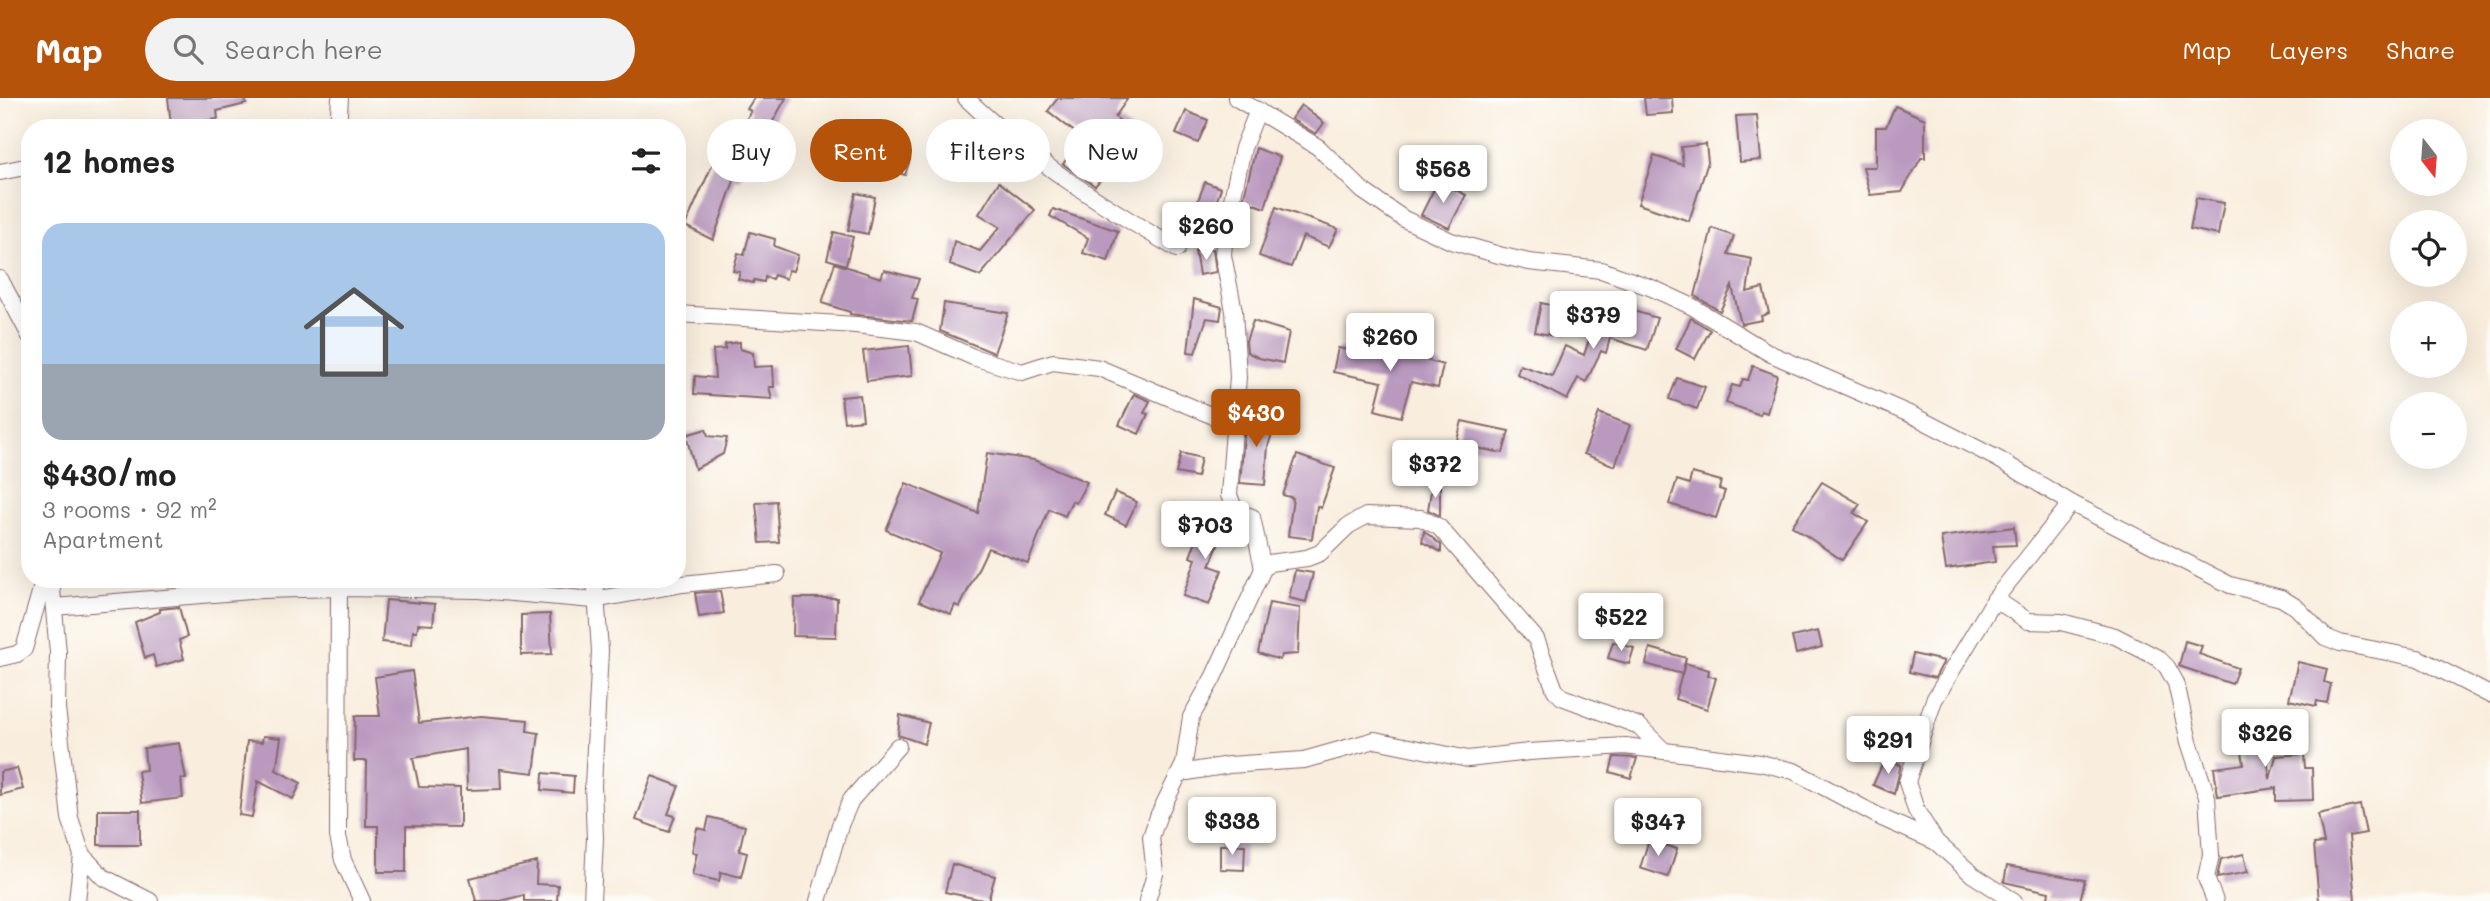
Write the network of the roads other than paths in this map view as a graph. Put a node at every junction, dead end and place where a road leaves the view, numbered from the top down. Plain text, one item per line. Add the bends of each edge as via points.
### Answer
1 (340, 98) edge
2 (966, 98) edge
3 (1236, 98) edge
4 (1258, 110) junction
5 (338, 119) edge
6 (21, 168) edge
7 (0, 172) edge
8 (1177, 249) dead end
9 (0, 279) edge
10 (686, 315) edge
11 (21, 319) edge
12 (1232, 424) junction
13 (2071, 503) junction
14 (1263, 569) junction
15 (777, 574) dead end
16 (686, 584) edge
17 (41, 588) edge
18 (52, 588) edge
19 (284, 588) edge
20 (339, 588) edge
21 (438, 588) edge
22 (595, 588) edge
23 (661, 588) edge
24 (1995, 599) junction
25 (594, 600) junction
26 (54, 607) junction
27 (0, 657) edge
28 (2490, 695) edge
29 (898, 746) dead end
30 (1664, 751) junction
31 (1181, 773) junction
32 (1936, 842) junction
33 (82, 855) junction
34 (77, 901) edge
35 (150, 901) edge
36 (362, 901) edge
37 (592, 901) edge
38 (818, 901) edge
39 (1147, 901) edge
40 (2014, 901) edge
41 (2215, 901) edge

1 - 5 street
2 - 8 street via 1087,196
3 - 4 street
4 - 12 street via 1243,148 1223,255 1234,311 1237,360
4 - 13 street via 1318,147 1363,191 1404,219 1451,241 1499,255 1601,270 1652,288 1771,354 1998,459
6 - 7 street
9 - 11 street
10 - 12 street via 916,332 1022,372 1053,362 1100,368
12 - 14 street via 1229,495 1236,511 1251,517
13 - 24 street
13 - 28 street via 2230,585 2281,598 2325,637 2418,658
14 - 30 street via 1269,563 1320,553 1366,516 1427,519 1457,545 1536,639 1555,690 1562,697 1639,726
14 - 31 street via 1191,717
15 - 16 street
17 - 27 street via 24,649
18 - 26 street
19 - 26 street
20 - 36 street via 338,836 343,860
21 - 25 street
22 - 25 street
23 - 25 street
24 - 32 street via 1934,699 1908,782 1916,810
24 - 41 street via 2028,621 2061,622 2115,636 2158,658 2166,667 2176,683 2207,797 2211,855 2206,878
25 - 37 street via 600,651
26 - 33 street via 61,765
29 - 38 street via 851,800
30 - 31 street via 1595,746 1468,760 1375,740 1304,760
30 - 32 street via 1794,771
31 - 39 street via 1153,828 1154,874
32 - 40 street via 1973,875
33 - 34 street
33 - 35 street via 103,877

